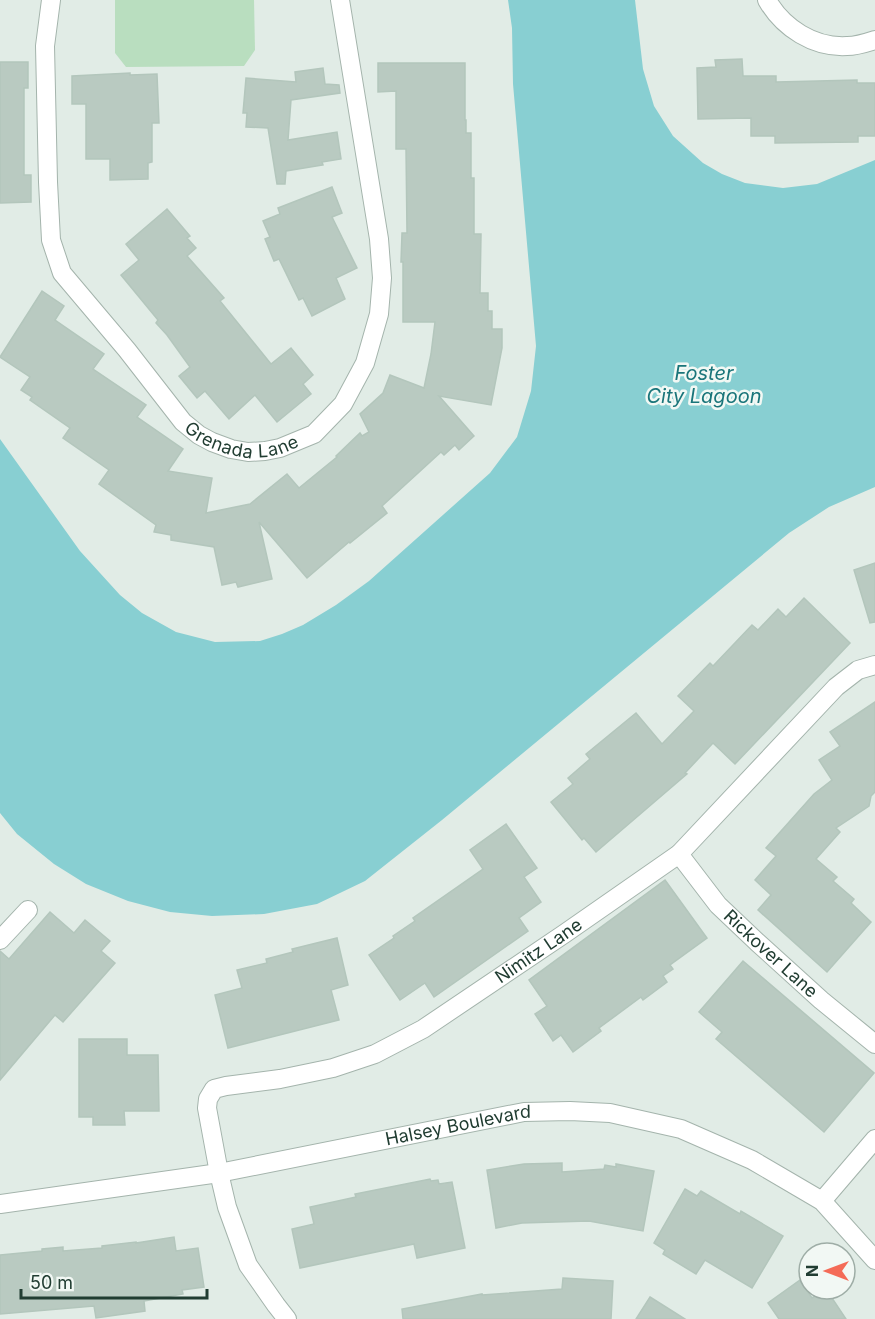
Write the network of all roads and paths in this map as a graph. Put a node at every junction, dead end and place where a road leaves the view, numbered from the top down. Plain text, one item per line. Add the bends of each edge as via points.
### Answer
1 (51, 0) edge
2 (340, 0) edge
3 (767, 0) edge
4 (875, 40) edge
5 (875, 665) edge
6 (679, 854) junction
7 (28, 910) dead end
8 (0, 940) edge
9 (875, 1044) edge
10 (875, 1139) edge
11 (219, 1173) junction
12 (822, 1201) junction
13 (0, 1204) edge
14 (875, 1260) edge
15 (288, 1319) edge

1 - 2 street, Grenada Lane via 45,46 49,194 51,240 62,273 183,422 212,442 248,452 280,448 314,434 343,404 364,363 379,314 379,239
3 - 4 street via 781,20 816,41 845,46
5 - 6 street, Nimitz Lane via 858,670 836,687
6 - 9 street, Rickover Lane via 718,905
6 - 11 street, Nimitz Lane via 423,1029 375,1054 333,1068 214,1089 207,1108
7 - 8 street
10 - 12 street
11 - 12 street, Halsey Boulevard via 524,1112 570,1111 610,1113 681,1129 752,1160
11 - 13 street, Halsey Boulevard
11 - 15 street via 248,1265
12 - 14 street, Halsey Boulevard

